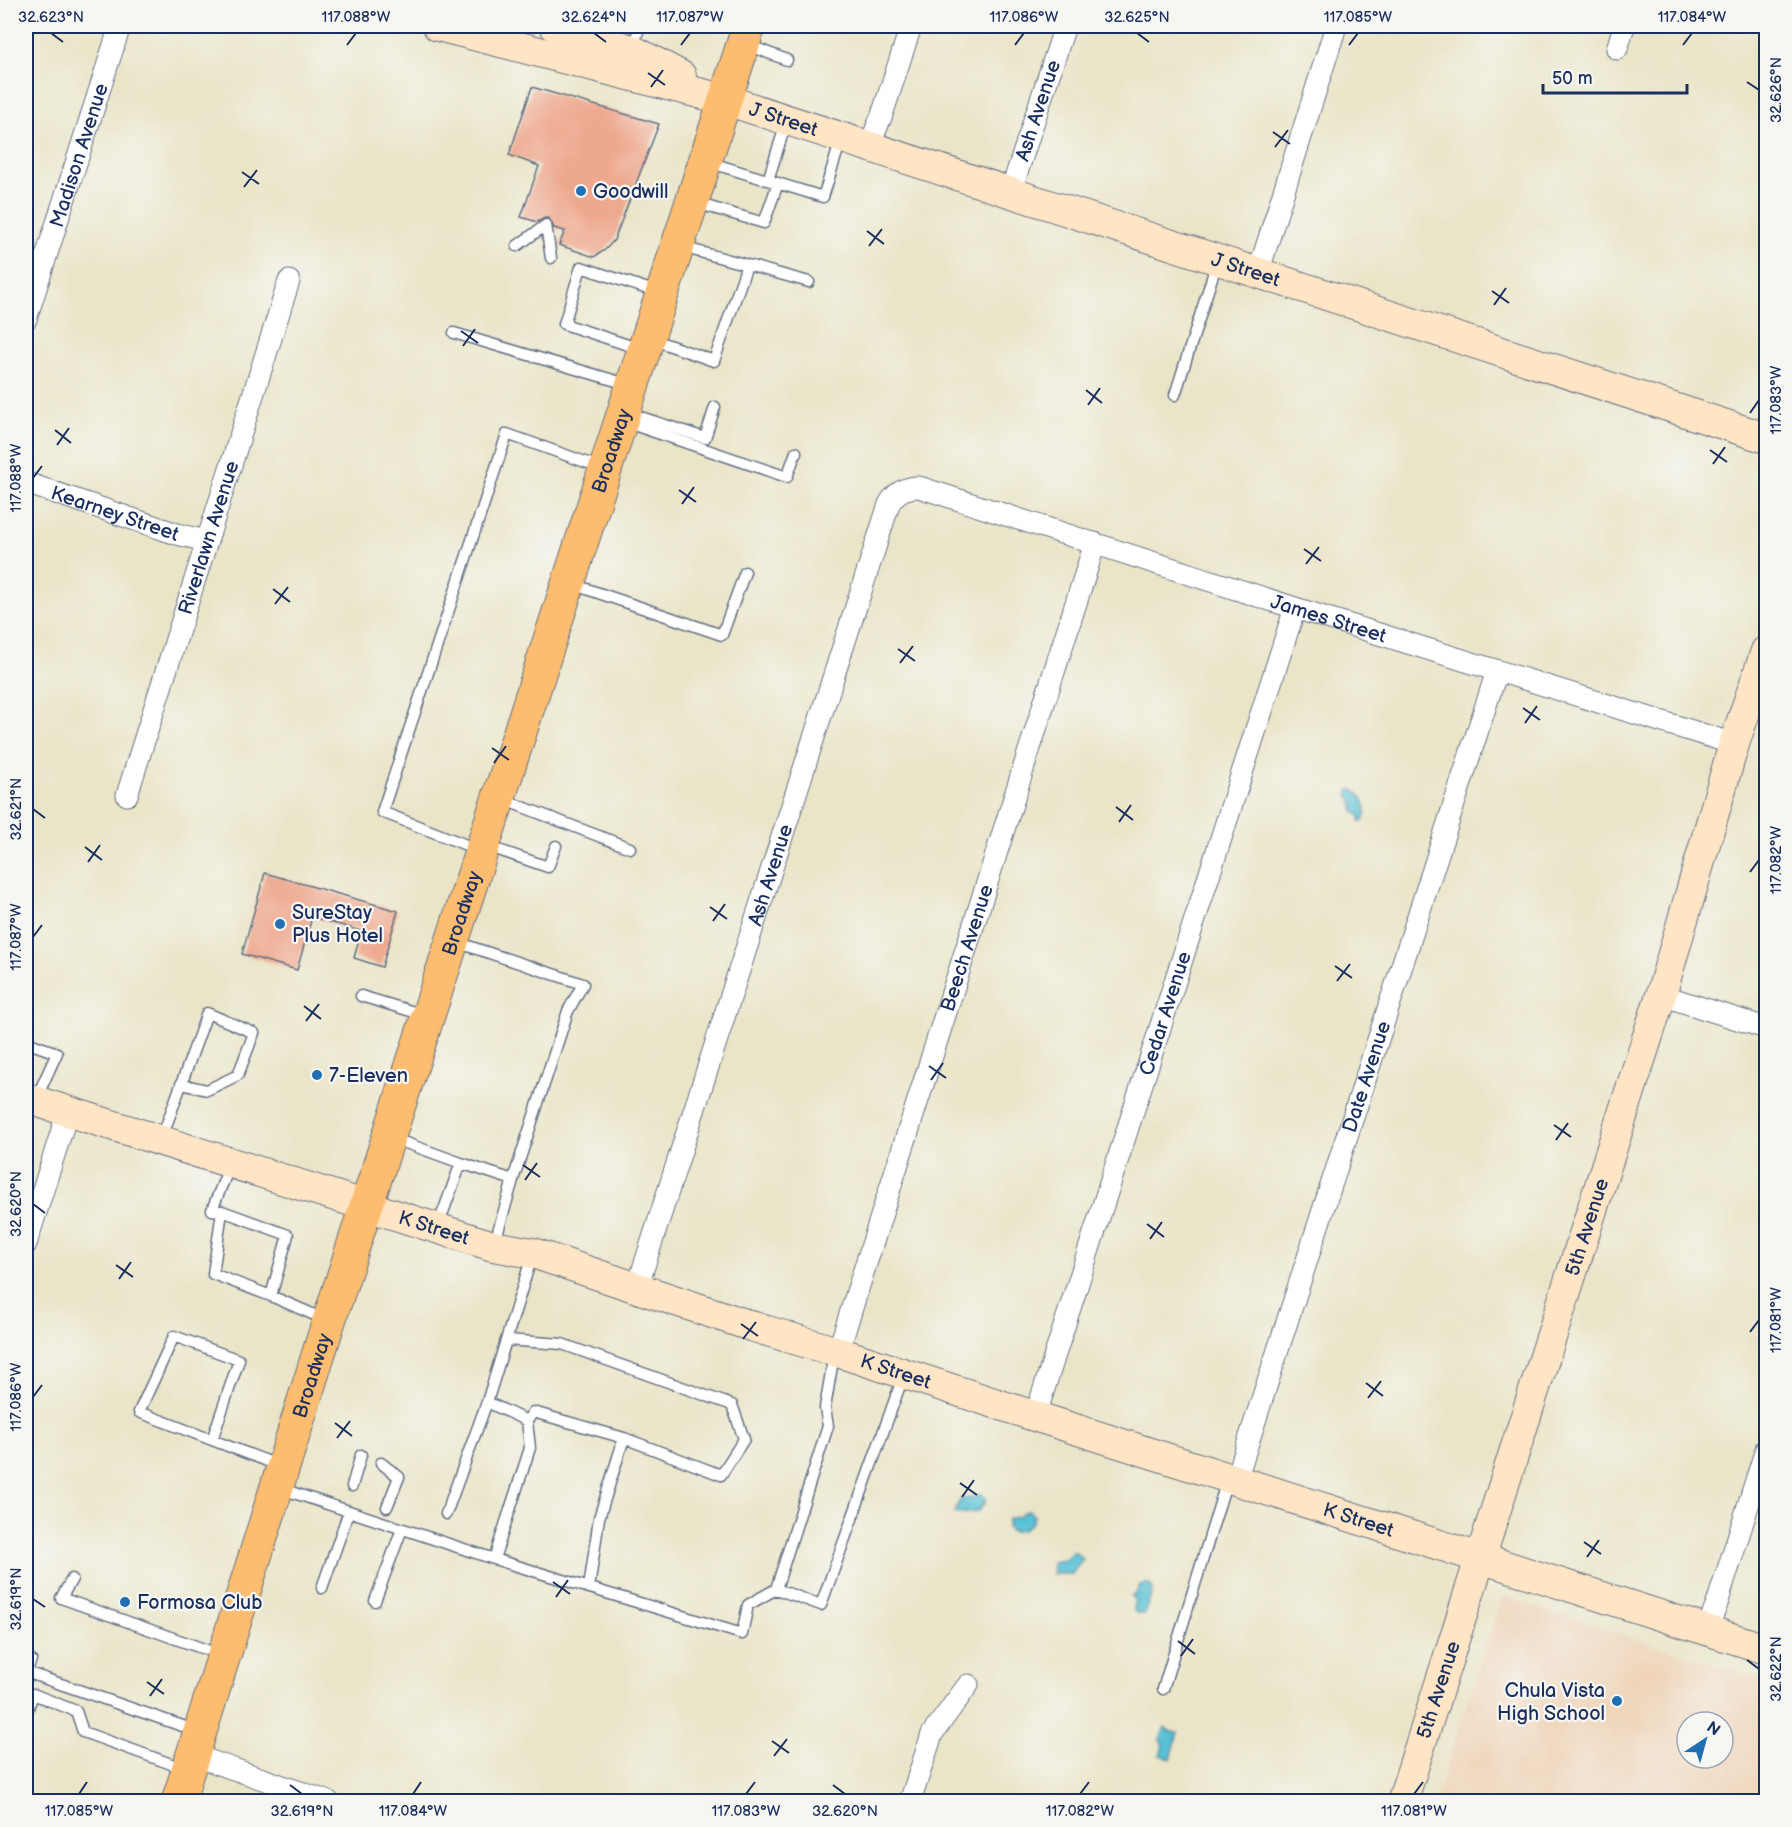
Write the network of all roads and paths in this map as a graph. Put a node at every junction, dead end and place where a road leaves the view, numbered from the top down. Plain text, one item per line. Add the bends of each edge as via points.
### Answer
1 (120, 26) edge
2 (438, 26) edge
3 (555, 26) edge
4 (911, 26) edge
5 (1065, 26) edge
6 (1336, 26) edge
7 (1624, 26) edge
8 (747, 35) edge
9 (636, 38) edge
10 (1617, 49) dead end
11 (787, 60) dead end
12 (726, 100) junction
13 (787, 120) junction
14 (855, 142) junction
15 (706, 161) junction
16 (773, 181) junction
17 (1010, 194) junction
18 (693, 202) junction
19 (517, 246) dead end
20 (679, 246) junction
21 (551, 258) dead end
22 (1218, 259) junction
23 (747, 265) junction
24 (1258, 273) junction
25 (289, 281) dead end
26 (809, 282) dead end
27 (663, 294) junction
28 (26, 319) edge
29 (454, 333) dead end
30 (647, 344) junction
31 (1175, 395) dead end
32 (627, 406) junction
33 (715, 406) dead end
34 (1767, 438) edge
35 (796, 452) dead end
36 (606, 469) junction
37 (26, 483) edge
38 (926, 489) joint
39 (206, 541) junction
40 (1095, 543) junction
41 (745, 572) dead end
42 (569, 583) junction
43 (1295, 608) junction
44 (1767, 651) edge
45 (1497, 671) junction
46 (1734, 744) junction
47 (127, 795) dead end
48 (499, 798) junction
49 (556, 846) dead end
50 (483, 848) junction
51 (630, 848) dead end
52 (453, 941) junction
53 (1661, 994) junction
54 (361, 996) dead end
55 (428, 1016) junction
56 (1767, 1028) edge
57 (26, 1042) edge
58 (181, 1084) junction
59 (30, 1099) edge
60 (68, 1111) junction
61 (389, 1137) junction
62 (161, 1140) junction
63 (231, 1162) junction
64 (461, 1163) junction
65 (513, 1180) junction
66 (367, 1205) junction
67 (222, 1211) junction
68 (437, 1228) junction
69 (26, 1244) edge
70 (493, 1246) junction
71 (532, 1253) junction
72 (637, 1288) junction
73 (271, 1296) junction
74 (329, 1321) junction
75 (506, 1340) junction
76 (836, 1351) junction
77 (904, 1373) junction
78 (487, 1402) junction
79 (1035, 1417) junction
80 (527, 1421) junction
81 (624, 1438) junction
82 (212, 1440) junction
83 (1767, 1449) edge
84 (361, 1455) dead end
85 (381, 1463) dead end
86 (280, 1477) junction
87 (1232, 1479) junction
88 (352, 1486) dead end
89 (387, 1507) dead end
90 (349, 1511) junction
91 (446, 1514) dead end
92 (402, 1529) junction
93 (1479, 1557) junction
94 (494, 1559) junction
95 (72, 1579) dead end
96 (322, 1588) dead end
97 (589, 1588) junction
98 (776, 1589) junction
99 (375, 1601) dead end
100 (1706, 1630) junction
101 (1767, 1649) edge
102 (224, 1656) junction
103 (31, 1660) dead end
104 (968, 1685) dead end
105 (1163, 1689) dead end
106 (26, 1714) edge
107 (193, 1753) junction
108 (26, 1799) edge
109 (33, 1802) edge
110 (178, 1802) edge
111 (329, 1802) edge
112 (910, 1802) edge
113 (1402, 1802) edge

1 - 28 street, Madison Avenue
2 - 12 street, J Street
3 - 9 street, J Street
4 - 14 street via 882,115
5 - 17 street, Ash Avenue
6 - 24 street
7 - 10 street
8 - 11 lane
8 - 12 main road, Broadway
9 - 12 street, J Street
12 - 13 street, J Street
12 - 15 main road, Broadway
13 - 14 street, J Street
13 - 16 lane
14 - 16 lane via 823,197
14 - 17 street, J Street
15 - 16 lane
15 - 18 main road, Broadway
16 - 18 lane via 764,223
17 - 22 street, J Street
18 - 20 main road, Broadway
19 - 21 lane via 546,225
20 - 23 lane
20 - 27 main road, Broadway
22 - 24 street, J Street
22 - 31 lane
23 - 26 lane
23 - 30 lane via 714,361
24 - 34 street, J Street
25 - 39 street, Riverlawn Avenue
27 - 30 main road, Broadway
27 - 30 lane via 581,267 564,324
29 - 32 lane
30 - 32 main road, Broadway
32 - 33 lane via 705,438
32 - 35 lane via 787,477
32 - 36 main road, Broadway
36 - 42 main road, Broadway
36 - 50 lane via 507,434 382,812
37 - 39 street, Kearney Street
38 - 40 street, James Street
38 - 72 street, Ash Avenue via 906,488 889,504
39 - 47 street, Riverlawn Avenue
40 - 43 street, James Street
40 - 76 street, Beech Avenue
41 - 42 lane via 722,635
42 - 48 main road, Broadway
43 - 45 street, James Street
43 - 79 street, Cedar Avenue
44 - 46 street, 5th Avenue
45 - 46 street, James Street
45 - 87 street, Date Avenue
46 - 53 street, 5th Avenue
48 - 50 main road, Broadway
48 - 51 lane
49 - 50 lane via 548,867
50 - 52 main road, Broadway
52 - 55 main road, Broadway
52 - 65 lane via 583,984 568,1011
53 - 56 street
53 - 93 street, 5th Avenue
54 - 55 lane
55 - 61 main road, Broadway
57 - 59 lane via 57,1053
58 - 58 lane via 207,1013 254,1033 238,1074 207,1090
58 - 62 lane
59 - 60 street, K Street
60 - 62 street, K Street
60 - 69 street
61 - 64 lane
61 - 66 main road, Broadway
62 - 63 street, K Street
63 - 66 street, K Street
63 - 67 lane via 212,1210
64 - 65 lane
64 - 68 lane
65 - 70 lane
66 - 68 street, K Street
66 - 74 main road, Broadway
67 - 73 lane via 213,1274
67 - 73 lane via 288,1235
68 - 70 street, K Street
70 - 71 street, K Street
71 - 72 street, K Street
71 - 75 lane
72 - 76 street, K Street
73 - 74 lane
74 - 86 main road, Broadway
75 - 78 lane
75 - 81 lane via 562,1344 732,1405 744,1439 721,1475
76 - 77 street, K Street
76 - 98 lane via 825,1408 828,1426
77 - 79 street, K Street
77 - 98 lane via 821,1605
78 - 80 lane
78 - 91 lane
79 - 87 street, K Street
80 - 81 lane via 533,1412
80 - 94 lane via 530,1448
81 - 97 lane via 599,1518
82 - 82 lane via 140,1412 174,1336 239,1360
82 - 86 lane
83 - 100 street
84 - 88 lane
85 - 89 lane via 399,1477
86 - 90 lane
86 - 102 main road, Broadway
87 - 93 street, K Street
87 - 105 lane
90 - 92 lane
90 - 96 lane
92 - 94 lane
92 - 99 lane
93 - 100 street, K Street
93 - 113 street, 5th Avenue
94 - 97 lane
95 - 102 lane via 61,1598
97 - 98 lane via 742,1634 748,1605
100 - 101 street, K Street
102 - 107 main road, Broadway
103 - 107 lane via 26,1672
104 - 112 street via 932,1734
106 - 107 lane via 33,1694 76,1711 82,1732
107 - 110 main road, Broadway
107 - 111 street
108 - 109 lane

